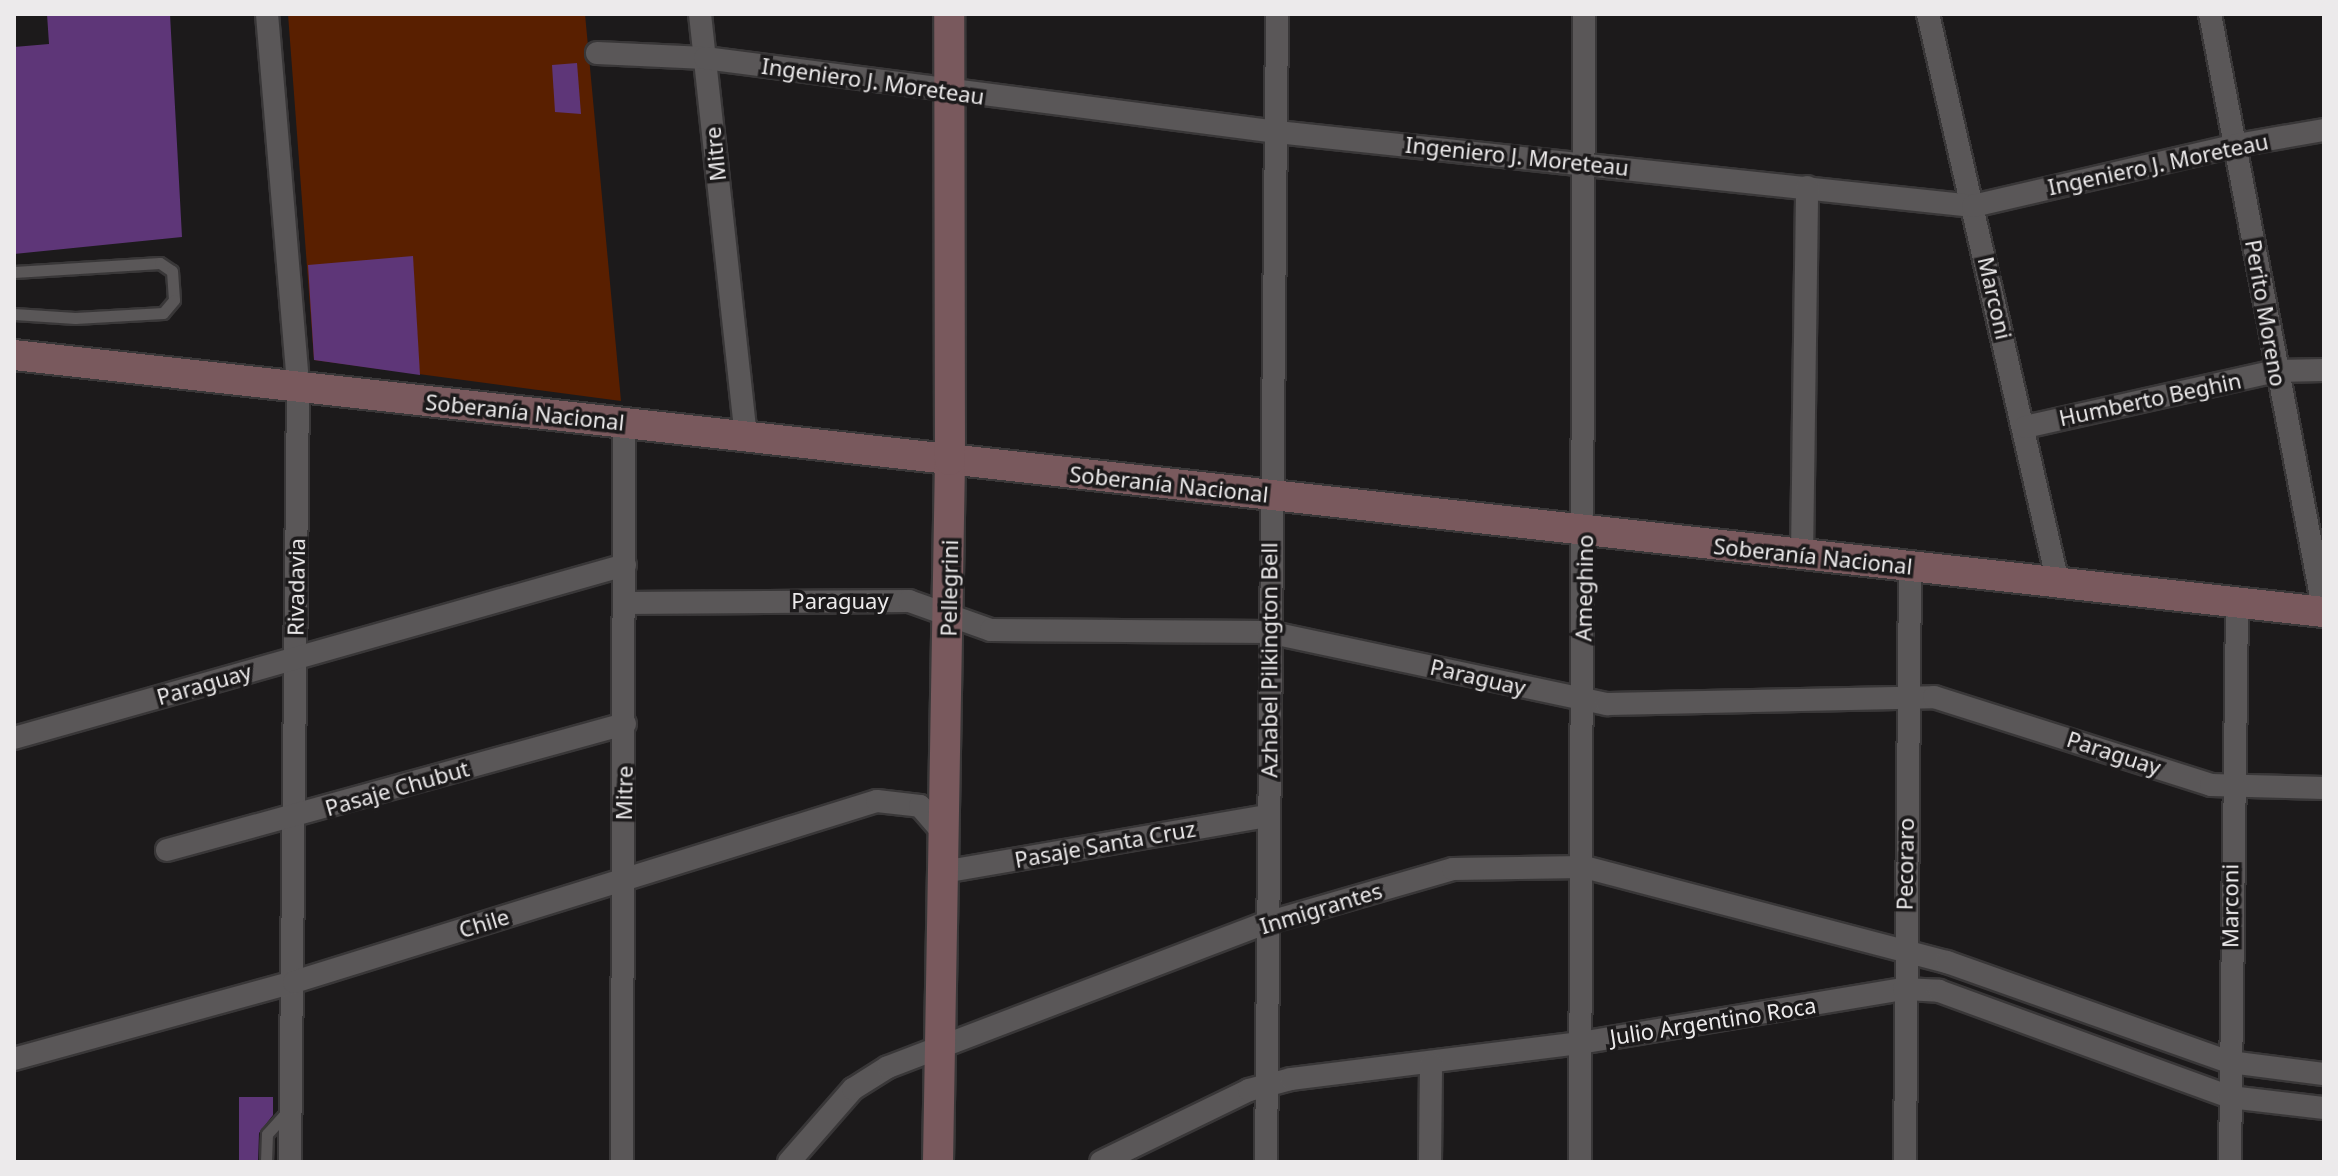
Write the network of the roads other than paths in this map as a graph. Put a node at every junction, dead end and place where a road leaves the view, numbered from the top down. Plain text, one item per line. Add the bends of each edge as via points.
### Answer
1 (267, 14) edge
2 (700, 14) edge
3 (949, 14) edge
4 (1277, 14) edge
5 (1584, 14) edge
6 (1928, 14) edge
7 (2210, 14) edge
8 (597, 53) dead end
9 (705, 58) junction
10 (947, 93) junction
11 (2324, 130) edge
12 (1277, 132) junction
13 (2237, 145) junction
14 (1583, 162) junction
15 (1807, 187) junction
16 (1973, 206) junction
17 (14, 272) edge
18 (14, 314) edge
19 (14, 355) edge
20 (2324, 370) edge
21 (2276, 371) junction
22 (298, 386) junction
23 (624, 423) junction
24 (2025, 427) junction
25 (746, 436) junction
26 (950, 460) junction
27 (1270, 496) junction
28 (1585, 530) junction
29 (1802, 555) junction
30 (625, 565) junction
31 (1910, 566) junction
32 (2058, 583) junction
33 (2237, 602) junction
34 (625, 603) junction
35 (2324, 612) edge
36 (949, 616) junction
37 (1268, 632) junction
38 (295, 657) junction
39 (1909, 697) junction
40 (1583, 701) junction
41 (625, 724) junction
42 (14, 738) edge
43 (2324, 788) edge
44 (2231, 789) junction
45 (1268, 816) junction
46 (292, 817) junction
47 (943, 832) junction
48 (167, 850) dead end
49 (1584, 867) junction
50 (943, 872) junction
51 (623, 880) junction
52 (1266, 923) junction
53 (1904, 953) junction
54 (294, 982) junction
55 (1904, 989) junction
56 (1580, 1043) junction
57 (938, 1048) junction
58 (14, 1059) edge
59 (2230, 1062) junction
60 (1431, 1064) junction
61 (2324, 1074) edge
62 (1266, 1085) junction
63 (2230, 1097) junction
64 (2324, 1108) edge
65 (290, 1110) junction
66 (266, 1162) edge
67 (290, 1162) edge
68 (622, 1162) edge
69 (789, 1162) edge
70 (938, 1162) edge
71 (1101, 1162) edge
72 (1266, 1162) edge
73 (1430, 1162) edge
74 (1580, 1162) edge
75 (1905, 1162) edge
76 (2230, 1162) edge

1 - 22 street, Rivadavia
2 - 9 street, Mitre
3 - 10 street, Pellegrini
4 - 12 street, Azhabel Pilkington Bell
5 - 14 street, Ameghino
6 - 16 street, Marconi
7 - 13 street, Perito Moreno
8 - 9 street, Ingeniero J. Moreteau
9 - 10 street, Ingeniero J. Moreteau
9 - 25 street, Mitre
10 - 12 street, Ingeniero J. Moreteau
10 - 26 street, Pellegrini
11 - 13 street, Ingeniero J. Moreteau
12 - 14 street, Ingeniero J. Moreteau
12 - 27 street, Azhabel Pilkington Bell
13 - 16 street, Ingeniero J. Moreteau
13 - 21 street, Perito Moreno
14 - 15 street, Ingeniero J. Moreteau
14 - 28 street, Ameghino
15 - 16 street, Ingeniero J. Moreteau
15 - 29 street
16 - 24 street, Marconi
17 - 18 lane via 160,263 172,271 174,300 163,313 75,318
19 - 22 street, Soberanía Nacional
20 - 21 street, Humberto Beghin
21 - 24 street, Humberto Beghin
21 - 35 street, Perito Moreno
22 - 23 street, Soberanía Nacional
22 - 38 street, Rivadavia
23 - 25 street, Soberanía Nacional
23 - 30 street, Mitre
24 - 32 street, Marconi
25 - 26 street, Soberanía Nacional
26 - 27 street, Soberanía Nacional
26 - 36 street, Pellegrini
27 - 28 street, Soberanía Nacional
27 - 37 street, Azhabel Pilkington Bell
28 - 29 street, Soberanía Nacional
28 - 40 street, Ameghino
29 - 31 street, Soberanía Nacional
30 - 34 street, Mitre
30 - 38 street, Paraguay
31 - 32 street, Soberanía Nacional
31 - 39 street, Pecoraro
32 - 33 street, Soberanía Nacional
33 - 35 street, Soberanía Nacional
33 - 44 street, Marconi
34 - 36 street, Paraguay via 909,601
34 - 41 street, Mitre
36 - 37 street, Paraguay via 991,630
36 - 47 street, Pellegrini
37 - 40 street, Paraguay
37 - 45 street, Azhabel Pilkington Bell
38 - 42 street, Paraguay
38 - 46 street, Rivadavia
39 - 40 street, Paraguay
39 - 44 street, Paraguay via 1958,702
39 - 53 street, Pecoraro
40 - 49 street, Ameghino
41 - 46 street, Pasaje Chubut
41 - 51 street, Mitre
43 - 44 street, Paraguay
44 - 59 street, Marconi
45 - 50 street, Pasaje Santa Cruz
45 - 52 street, Azhabel Pilkington Bell
46 - 48 street, Pasaje Chubut
46 - 54 street, Rivadavia
47 - 50 street, Pellegrini
47 - 51 street, Chile via 920,806 877,801
49 - 52 street, Inmigrantes via 1453,869
49 - 53 street, Inmigrantes
49 - 56 street, Ameghino
50 - 57 street, Pellegrini
51 - 54 street, Chile
51 - 68 street, Mitre
52 - 57 street, Inmigrantes
52 - 62 street, Azhabel Pilkington Bell
53 - 55 street, Pecoraro
53 - 59 street via 1947,962
54 - 58 street, Chile
54 - 65 street, Rivadavia
55 - 56 street, Julio Argentino Roca
55 - 63 street, Julio Argentino Roca via 1939,991
55 - 75 street, Pecoraro
56 - 60 street, Julio Argentino Roca
56 - 74 street, Ameghino
57 - 69 street, Inmigrantes via 867,1077
57 - 70 street, Pellegrini
59 - 61 street
59 - 63 street, Marconi
60 - 62 street, Julio Argentino Roca
60 - 73 street
62 - 71 street, Julio Argentino Roca
62 - 72 street, Azhabel Pilkington Bell
63 - 64 street, Julio Argentino Roca
63 - 76 street, Marconi
65 - 66 lane via 267,1134
65 - 67 street, Rivadavia

